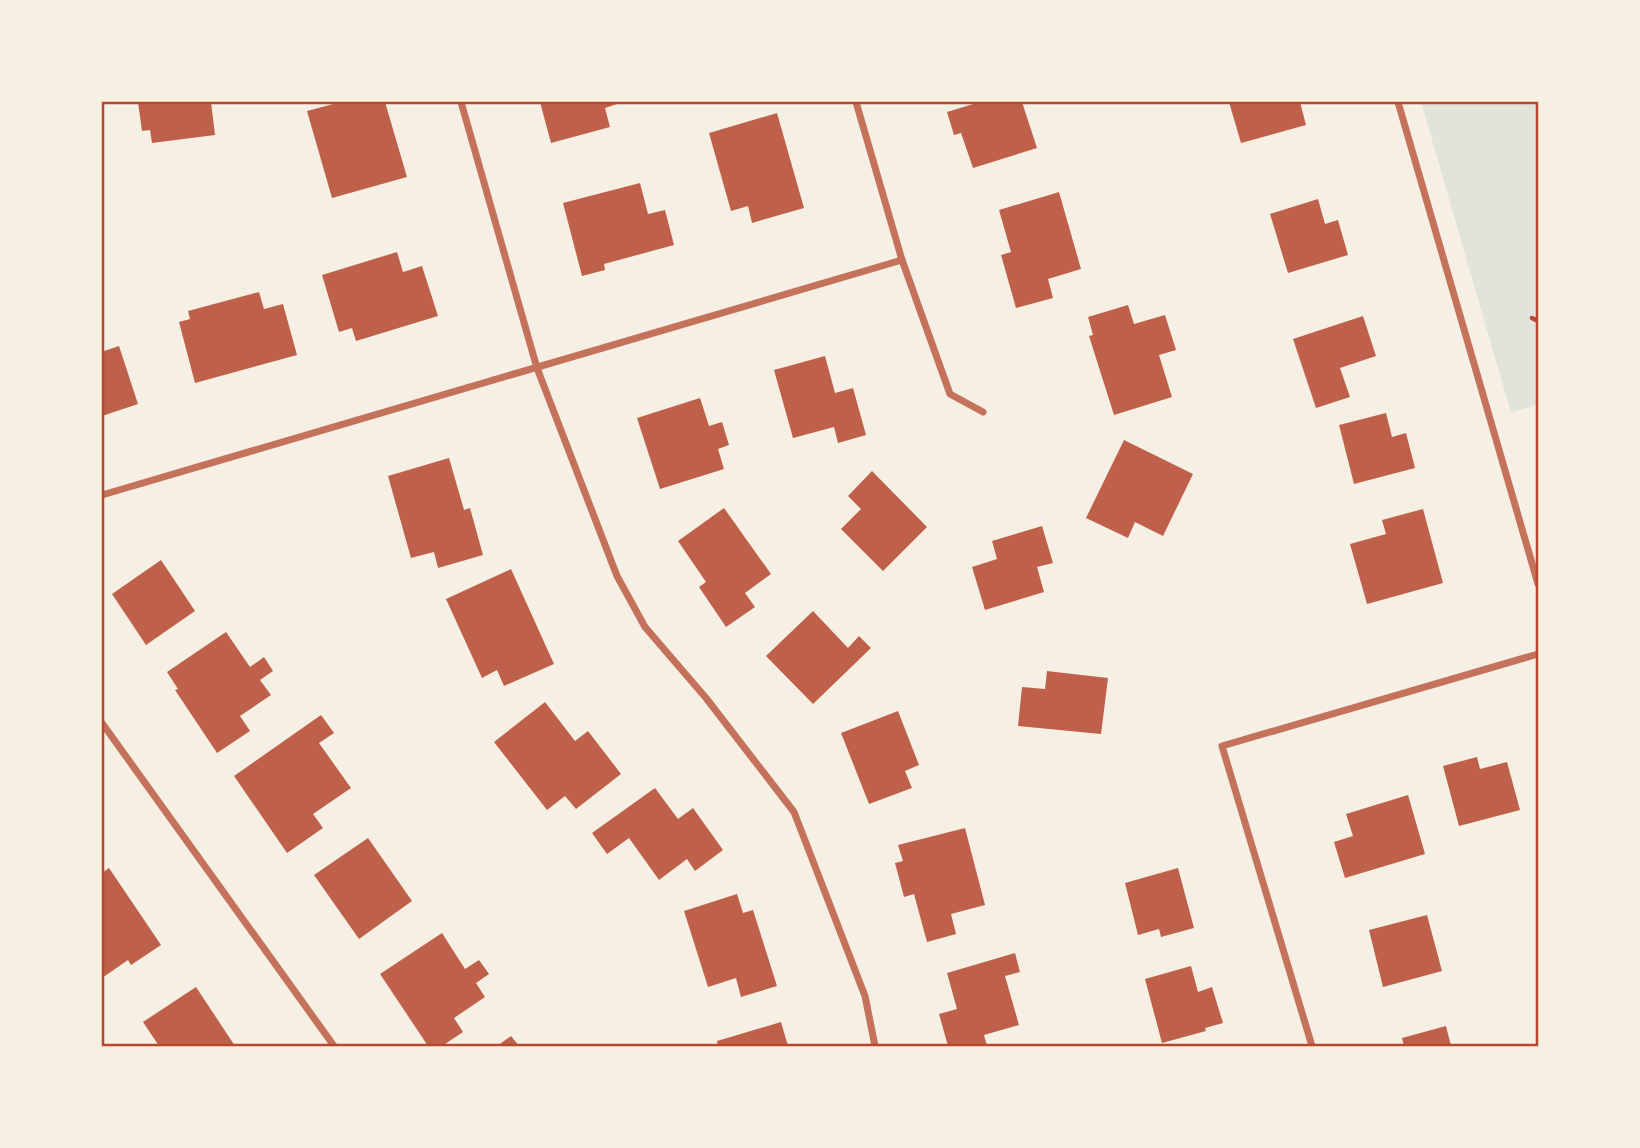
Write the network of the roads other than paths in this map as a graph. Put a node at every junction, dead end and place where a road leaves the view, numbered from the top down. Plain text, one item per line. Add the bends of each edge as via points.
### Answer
1 (461, 102) edge
2 (856, 102) edge
3 (1398, 102) edge
4 (902, 260) junction
5 (537, 368) junction
6 (983, 412) dead end
7 (102, 495) edge
8 (1538, 584) edge
9 (1538, 654) edge
10 (102, 723) edge
11 (334, 1046) edge
12 (875, 1046) edge
13 (1312, 1046) edge

1 - 5 street
2 - 4 street
3 - 8 street
4 - 5 street
4 - 6 street via 950,394
5 - 7 street
5 - 12 street via 617,576 645,627 794,812 865,996
9 - 13 street via 1222,746
10 - 11 street

